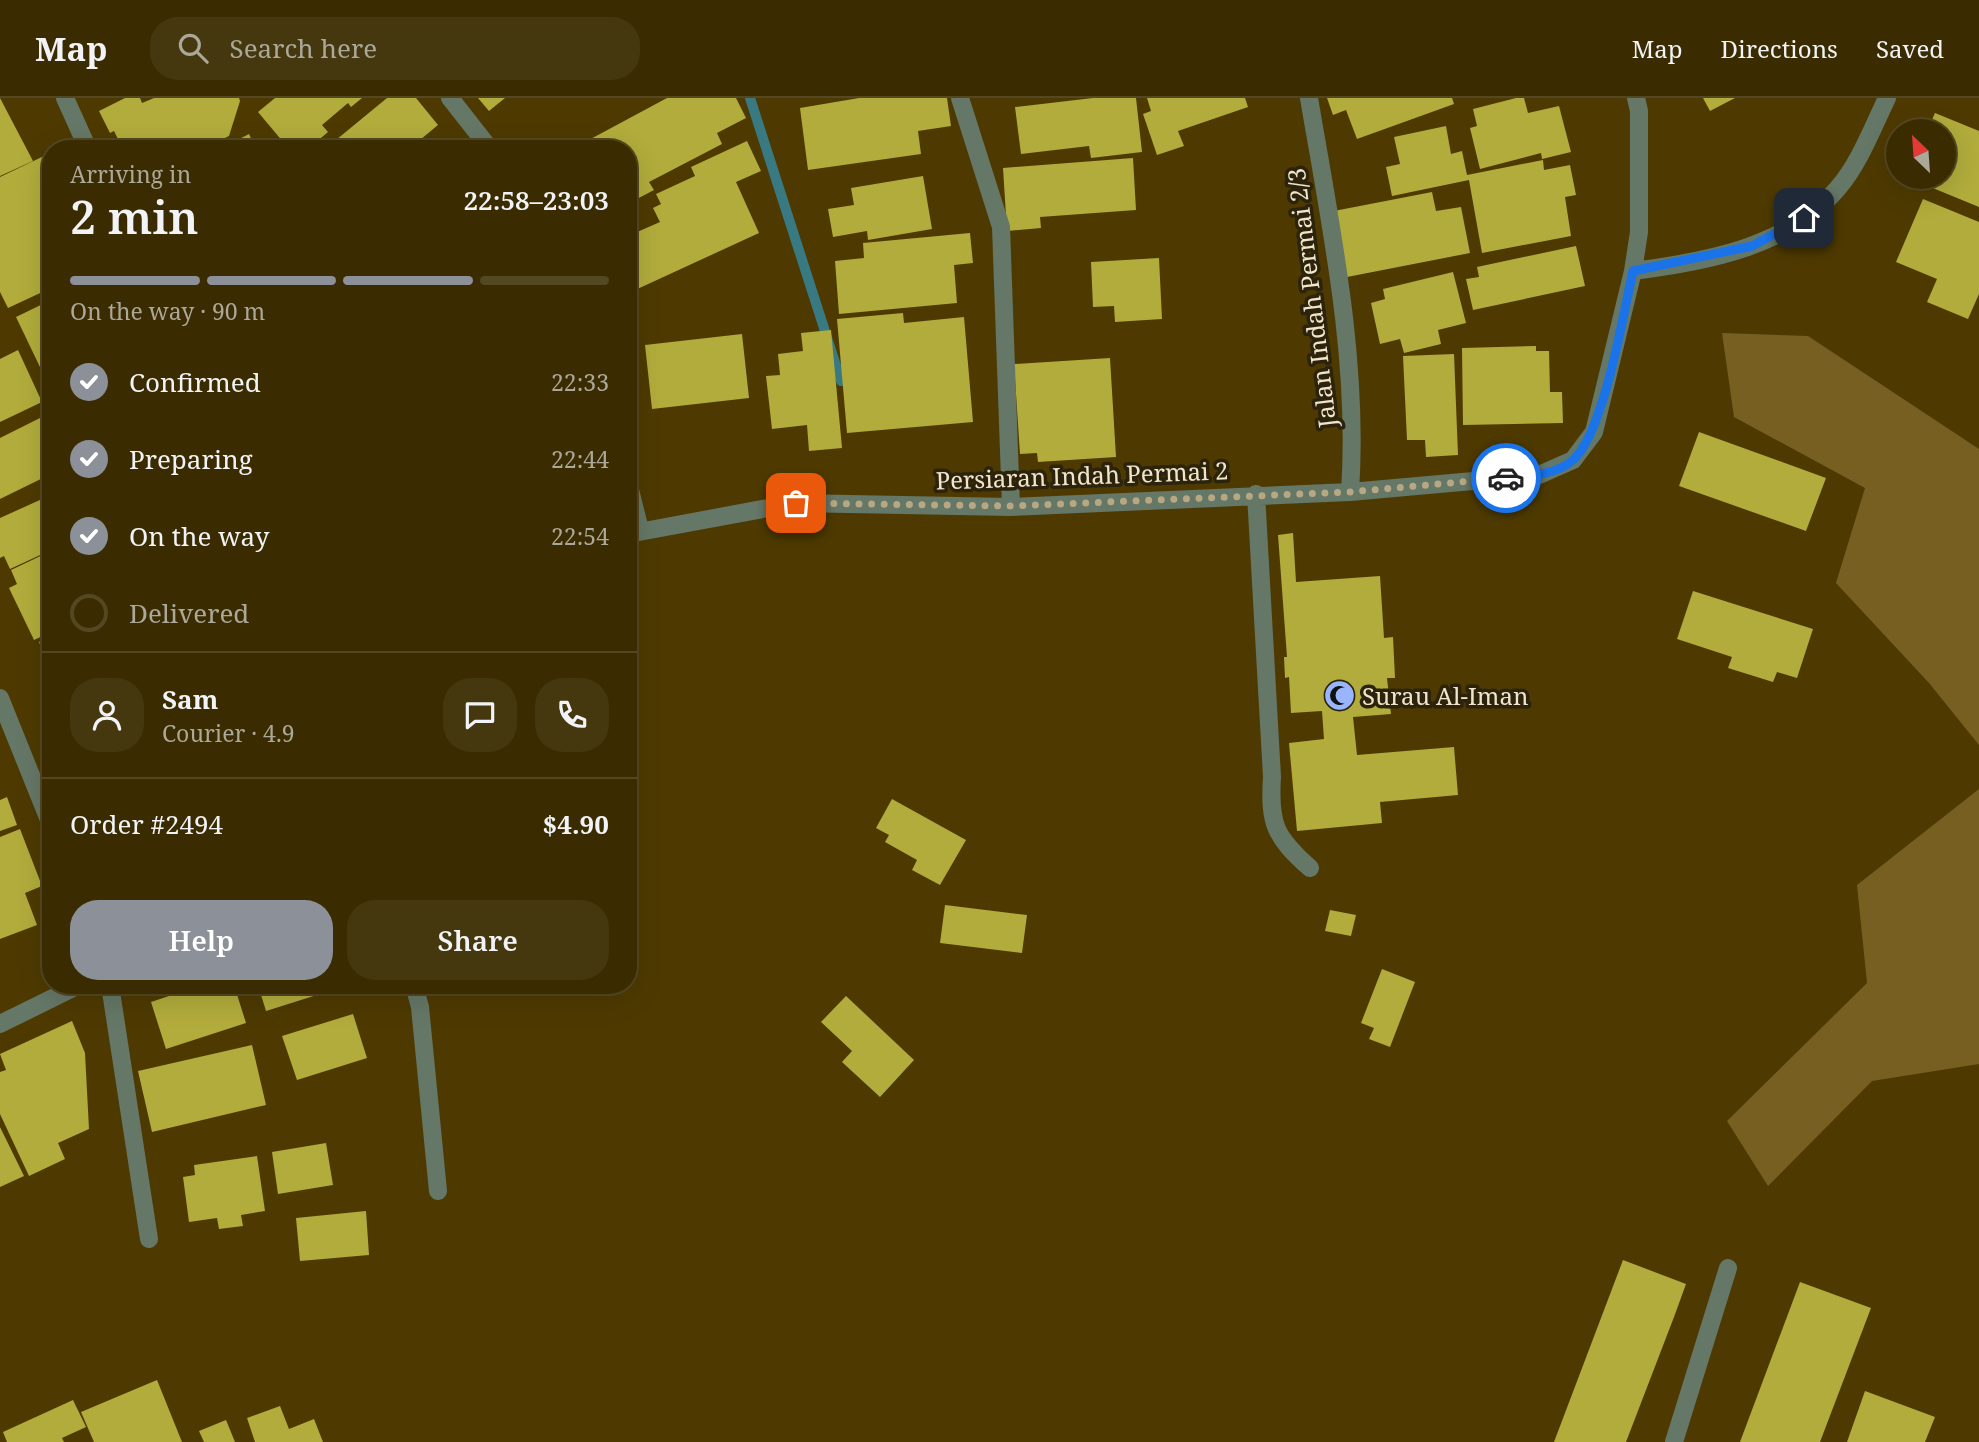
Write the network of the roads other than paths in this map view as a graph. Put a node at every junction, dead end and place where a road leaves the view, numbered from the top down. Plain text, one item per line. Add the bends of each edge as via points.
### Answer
1 (65, 98) edge
2 (450, 98) edge
3 (960, 98) edge
4 (1309, 98) edge
5 (1636, 98) edge
6 (1886, 98) edge
7 (84, 140) edge
8 (483, 140) edge
9 (1633, 271) junction
10 (1350, 492) junction
11 (1256, 494) junction
12 (1011, 506) junction
13 (637, 531) edge
14 (1, 703) edge
15 (42, 803) edge
16 (1310, 867) dead end
17 (61, 994) edge
18 (111, 994) edge
19 (416, 994) edge
20 (0, 1024) edge
21 (438, 1191) dead end
22 (149, 1238) dead end
23 (1728, 1268) dead end
24 (1674, 1442) edge

1 - 7 street
2 - 8 street
3 - 12 street via 1001,227
4 - 10 street, Jalan Indah Permai 2/3 via 1353,402
5 - 9 street, Persiaran Indah Permai 2 via 1639,232
6 - 9 street via 1839,187 1816,210 1752,246
9 - 10 street, Persiaran Indah Permai 2 via 1594,432 1573,460 1539,475
10 - 11 street, Persiaran Indah Permai 2
11 - 12 street, Persiaran Indah Permai 2
11 - 16 street via 1272,777 1270,816 1286,847
12 - 13 street, Persiaran Indah Permai 2 via 796,503
14 - 15 street
17 - 20 street
18 - 22 street
19 - 21 street
23 - 24 street

